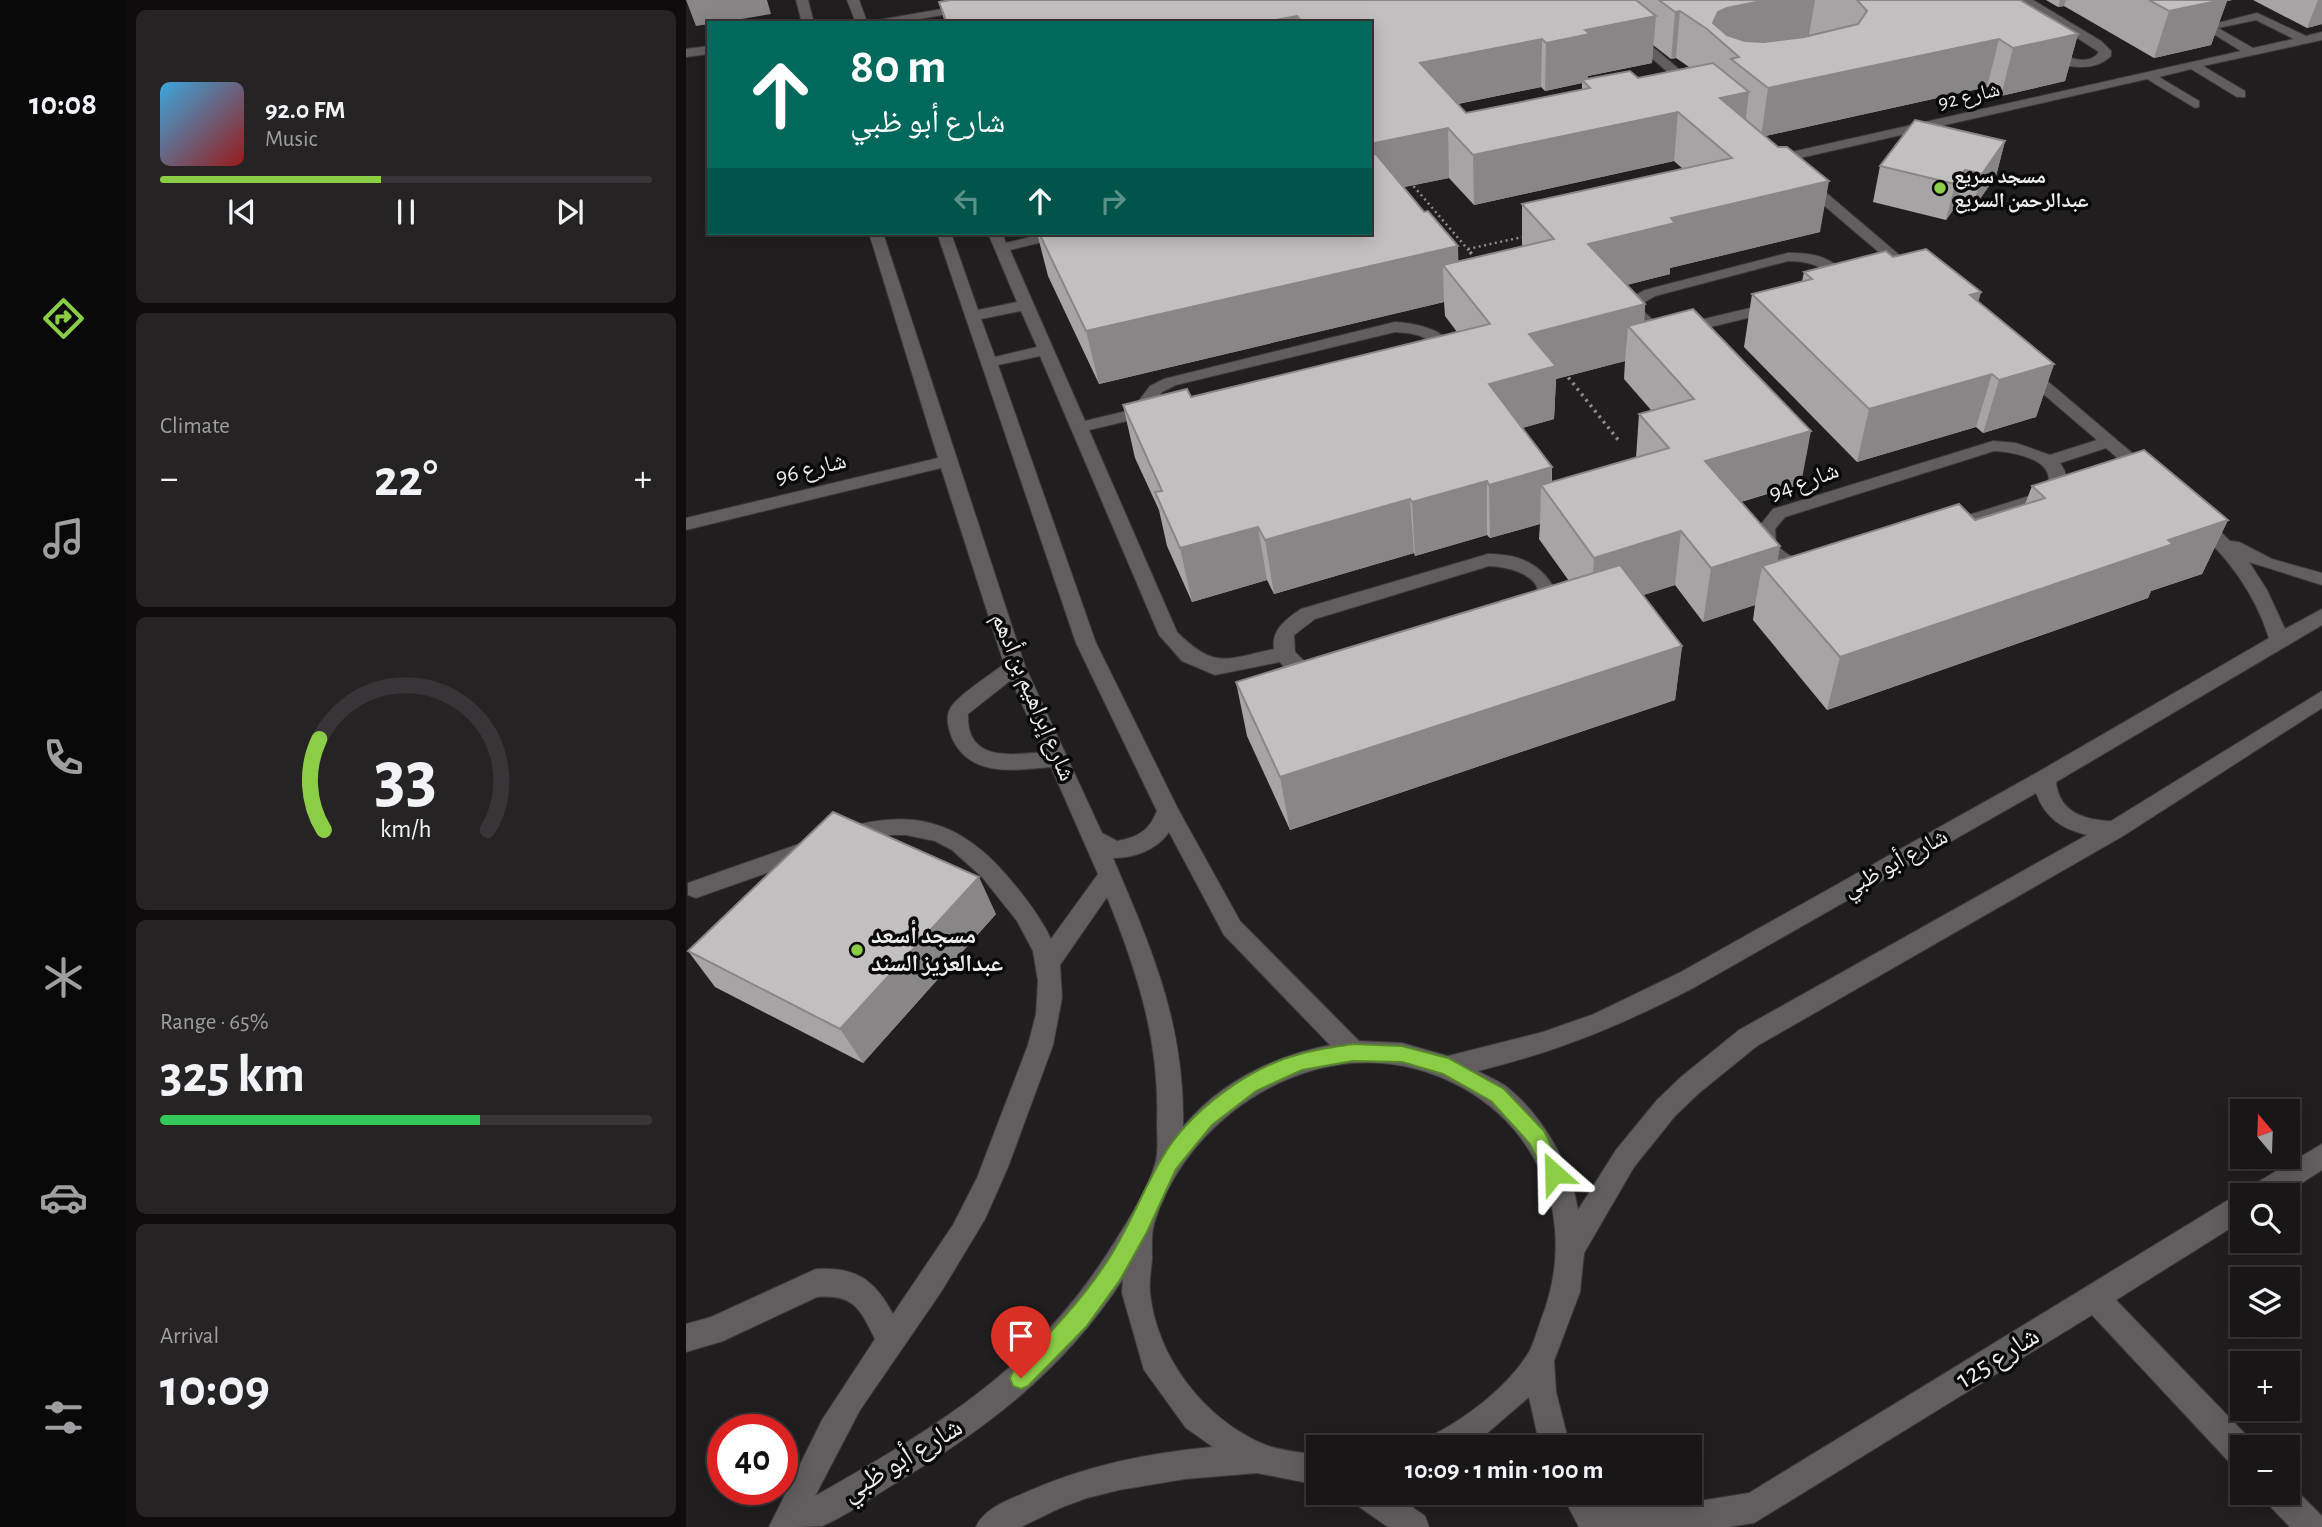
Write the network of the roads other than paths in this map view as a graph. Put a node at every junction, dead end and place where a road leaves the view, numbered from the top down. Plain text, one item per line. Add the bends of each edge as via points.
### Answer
1 (802, 0) edge
2 (853, 0) edge
3 (1015, 0) edge
4 (1590, 0) edge
5 (2025, 0) edge
6 (807, 21) edge
7 (861, 21) edge
8 (884, 21) edge
9 (2322, 36) edge
10 (2305, 40) junction
11 (2032, 44) edge
12 (707, 50) edge
13 (2252, 52) junction
14 (686, 53) edge
15 (2092, 62) junction
16 (2192, 65) junction
17 (2148, 75) junction
18 (1709, 78) edge
19 (2126, 80) junction
20 (1688, 83) junction
21 (1665, 88) edge
22 (2241, 94) dead end
23 (1708, 100) edge
24 (2195, 104) dead end
25 (877, 235) edge
26 (945, 235) edge
27 (1066, 235) edge
28 (999, 240) edge
29 (1888, 253) junction
30 (1866, 259) edge
31 (1839, 266) joint
32 (1919, 280) edge
33 (1027, 305) junction
34 (972, 316) junction
35 (1046, 350) junction
36 (2014, 361) edge
37 (987, 363) junction
38 (1148, 411) junction
39 (1078, 428) junction
40 (2109, 442) junction
41 (947, 461) junction
42 (2048, 461) junction
43 (2158, 485) edge
44 (2187, 510) edge
45 (686, 524) edge
46 (2216, 536) junction
47 (2322, 579) edge
48 (2322, 616) edge
49 (2279, 641) junction
50 (1285, 654) junction
51 (1015, 666) junction
52 (2322, 698) edge
53 (1057, 759) junction
54 (2045, 778) junction
55 (1168, 811) junction
56 (2115, 830) junction
57 (1094, 839) junction
58 (1109, 876) junction
59 (696, 889) dead end
60 (1048, 963) junction
61 (1353, 1052) junction
62 (1448, 1067) junction
63 (2322, 1156) edge
64 (1169, 1163) junction
65 (2279, 1183) edge
66 (2230, 1214) edge
67 (1140, 1225) junction
68 (1571, 1251) junction
69 (2095, 1298) junction
70 (686, 1338) edge
71 (892, 1342) junction
72 (1540, 1361) junction
73 (1464, 1435) edge
74 (1552, 1435) edge
75 (2230, 1440) edge
76 (1257, 1458) junction
77 (1306, 1468) edge
78 (1383, 1505) edge
79 (1583, 1505) edge
80 (2290, 1505) edge
81 (1747, 1518) edge
82 (1594, 1523) edge
83 (784, 1527) edge
84 (790, 1527) edge
85 (990, 1527) edge
86 (1414, 1527) edge
87 (2311, 1527) edge

1 - 6 street
2 - 7 street
3 - 8 street
4 - 20 street
5 - 15 street via 2105,51 2103,58
9 - 10 street, شارع 92
10 - 13 street, شارع 92
10 - 13 street via 2257,16 2208,27
11 - 15 street via 2063,61
12 - 14 street
13 - 16 street, شارع 92
15 - 19 street
16 - 17 street, شارع 92
16 - 22 street
17 - 19 street, شارع 92
17 - 24 street
18 - 20 street
19 - 29 street, شارع 92 via 1773,155
20 - 21 street
20 - 23 street
25 - 41 street, شارع إبراهيم بن أدهم
26 - 34 street
27 - 28 street
28 - 33 street
29 - 30 street
29 - 32 street
31 - 31 street via 1788,257 1650,293 1639,299 1634,310 1651,327 1694,328 1832,293 1840,283
33 - 34 street
33 - 35 street
34 - 37 street
35 - 37 street
35 - 39 street
36 - 40 street
37 - 55 street via 1086,643
38 - 38 street via 1164,425 1203,424 1429,368 1443,349 1430,333 1395,327 1170,382 1148,397
38 - 39 street
39 - 50 street via 1169,635 1189,656 1214,667
40 - 42 street
40 - 43 street
41 - 45 street, شارع 96
41 - 51 street, شارع إبراهيم بن أدهم
42 - 42 street, شارع 94 via 2017,447 1993,446 1779,513 1767,521 1763,538 1769,548 1795,565 1813,568 1837,563 2052,495 2059,481
44 - 46 street
46 - 47 street via 2265,563
46 - 49 street via 2258,586
48 - 49 street, شارع أبو ظبي
49 - 54 street, شارع أبو ظبي
50 - 50 street via 1297,670 1307,674 1325,677 1352,671 1532,618 1545,602 1547,591 1530,568 1488,560 1308,614 1283,635
51 - 53 street, شارع إبراهيم بن أدهم
51 - 53 street via 959,710 956,718 964,743 968,751 988,761
52 - 56 street
53 - 57 street, شارع إبراهيم بن أدهم
54 - 56 street via 2045,793 2054,810 2094,830
54 - 62 street, شارع أبو ظبي via 1633,1008 1575,1033
55 - 57 street via 1161,831 1144,844 1115,850
55 - 61 street via 1232,928
56 - 68 street via 1748,1038 1705,1070 1629,1149
57 - 58 street, شارع إبراهيم بن أدهم
58 - 60 street
58 - 64 street, شارع إبراهيم بن أدهم via 1143,956 1160,1013 1171,1085
59 - 60 street via 855,833 921,828 961,842 976,854 1026,915
60 - 71 street via 1048,1028 990,1180
61 - 62 street via 1402,1054
61 - 64 street via 1300,1062 1250,1084 1205,1119
62 - 68 street via 1498,1095 1537,1137 1562,1191
63 - 65 street
64 - 67 street, شارع أبو ظبي
66 - 69 street, شارع 125
67 - 76 street via 1136,1293 1154,1360 1195,1418
67 - 84 street, شارع أبو ظبي via 1078,1320 1037,1365 935,1443
68 - 72 street via 1566,1292
69 - 75 street
69 - 81 street, شارع 125
70 - 71 street via 713,1331 816,1283 834,1281 863,1292
71 - 83 street via 850,1400
72 - 73 street via 1517,1389
72 - 74 street
76 - 77 street
76 - 85 street via 1167,1465 1097,1478 1026,1505
78 - 86 street
79 - 82 street
80 - 87 street
81 - 82 street, شارع 125

